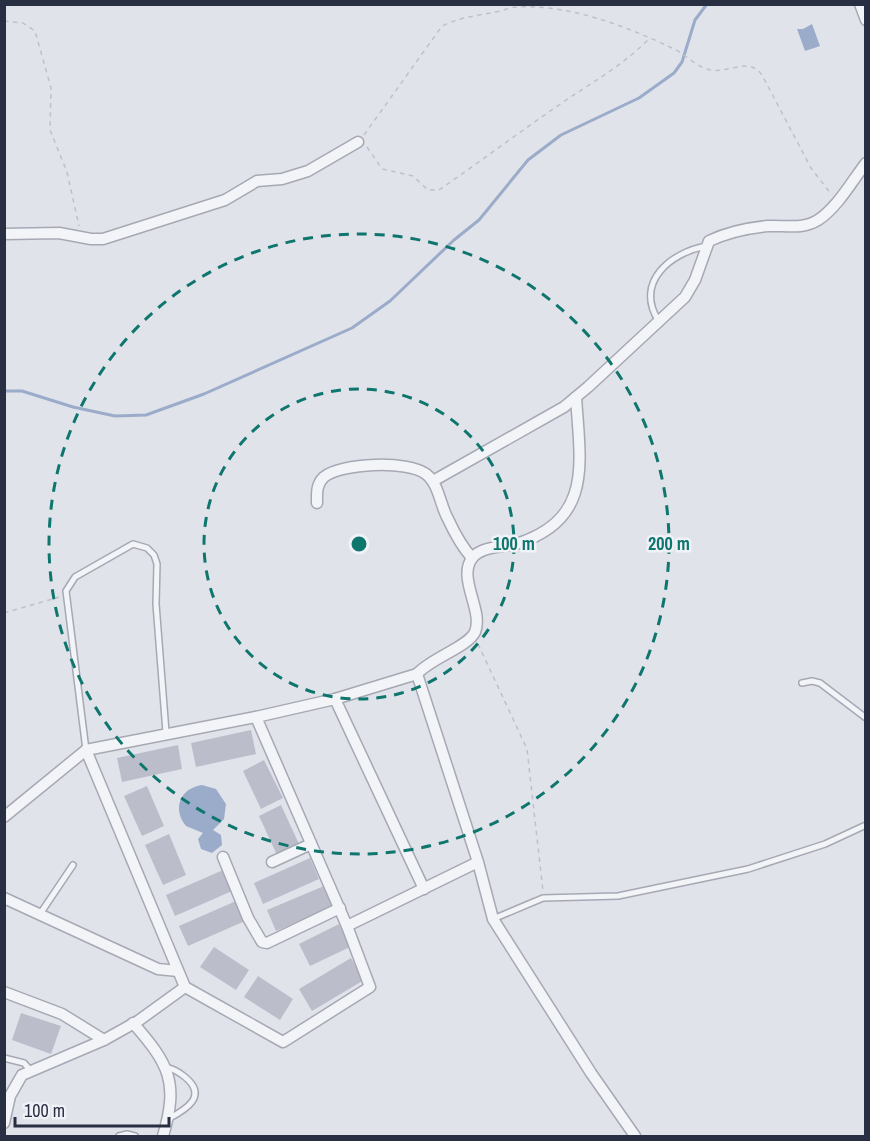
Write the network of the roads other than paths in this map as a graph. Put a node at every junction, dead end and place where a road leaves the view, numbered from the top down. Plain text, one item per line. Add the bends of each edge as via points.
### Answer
1 (860, 4) edge
2 (865, 18) edge
3 (358, 142) road end
4 (866, 163) edge
5 (4, 234) edge
6 (706, 246) junction
7 (658, 320) junction
8 (576, 397) junction
9 (433, 481) junction
10 (316, 503) dead end
11 (472, 558) junction
12 (417, 674) junction
13 (802, 683) dead end
14 (335, 699) junction
15 (256, 717) junction
16 (866, 718) edge
17 (166, 732) junction
18 (86, 750) junction
19 (4, 817) edge
20 (866, 825) edge
21 (311, 844) junction
22 (223, 857) dead end
23 (272, 862) dead end
24 (478, 862) junction
25 (72, 865) dead end
26 (424, 889) junction
27 (4, 898) edge
28 (340, 908) junction
29 (39, 915) junction
30 (493, 919) junction
31 (347, 926) junction
32 (178, 970) junction
33 (185, 987) junction
34 (4, 992) edge
35 (133, 1023) junction
36 (104, 1040) junction
37 (4, 1058) edge
38 (168, 1068) junction
39 (31, 1071) junction
40 (167, 1119) junction
41 (4, 1124) edge
42 (119, 1137) edge
43 (135, 1137) edge
44 (164, 1137) edge
45 (635, 1137) edge

1 - 2 street
3 - 5 street via 308,171 257,181 225,200 103,238 59,232
4 - 6 street via 822,218 807,225 764,226 727,233
6 - 7 street via 691,289
6 - 7 lane via 677,256 657,276 650,290 650,303
7 - 8 street
8 - 9 street
8 - 11 street via 581,474 567,512 538,535
9 - 10 street via 408,467 361,465 326,476 318,485
9 - 11 street via 447,519
11 - 12 street via 468,570 477,621 474,635 465,644 429,662
12 - 14 street
12 - 24 street
13 - 16 lane via 820,683
14 - 15 street
14 - 26 street
15 - 17 street
15 - 21 street
17 - 18 street
17 - 18 lane via 156,604 157,564 154,555 142,545 128,545 75,578 65,596
18 - 19 street
18 - 32 street
20 - 30 lane via 803,853 715,877 618,896 543,898
21 - 23 street
21 - 28 street
22 - 28 street via 262,942
24 - 26 street
24 - 30 street
25 - 29 lane
26 - 31 street
27 - 29 street
28 - 31 street
29 - 32 street via 158,969
30 - 45 street
31 - 33 street via 370,987 283,1042
32 - 33 street
33 - 35 street
34 - 36 street via 62,1014
35 - 36 street
35 - 38 street
36 - 39 street
37 - 39 lane via 24,1063
38 - 40 street via 172,1087
38 - 40 lane via 188,1080 196,1092 192,1104
39 - 41 street via 22,1075 10,1096
40 - 44 street
42 - 43 lane

